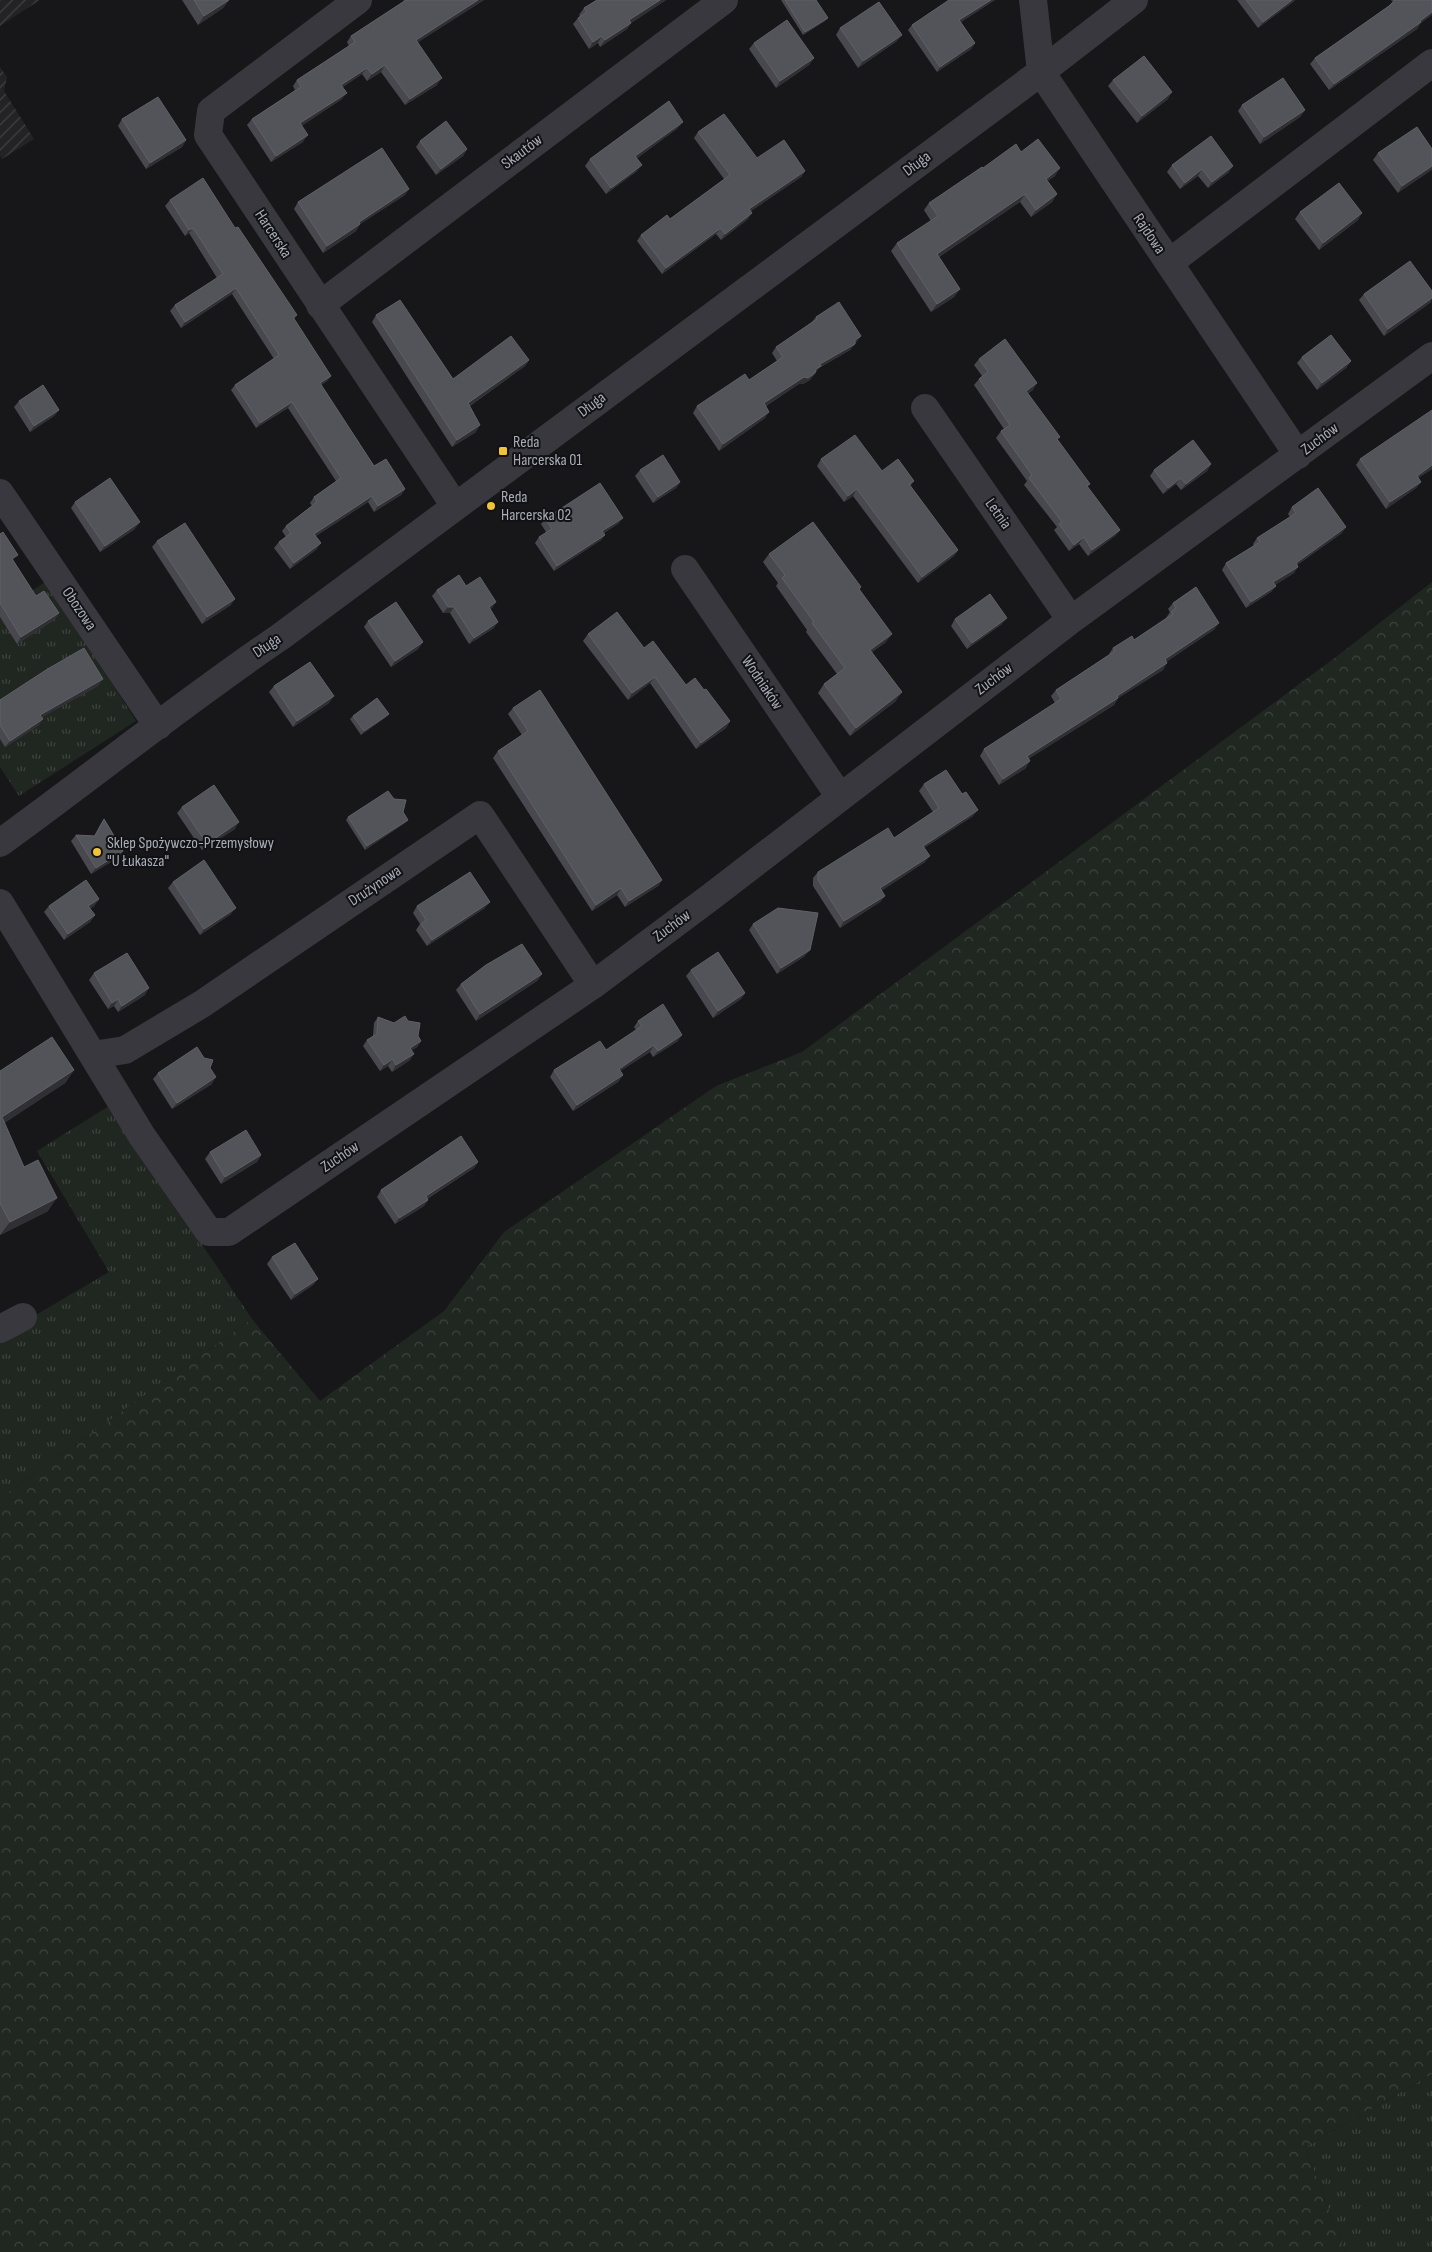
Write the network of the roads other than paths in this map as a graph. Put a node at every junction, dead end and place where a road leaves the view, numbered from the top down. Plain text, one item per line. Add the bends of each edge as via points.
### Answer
1 (358, 0) edge
2 (724, 0) edge
3 (1033, 0) edge
4 (1134, 0) edge
5 (1432, 63) edge
6 (1041, 72) junction
7 (1169, 263) junction
8 (320, 305) junction
9 (1432, 356) edge
10 (925, 408) dead end
11 (1298, 455) junction
12 (0, 493) edge
13 (455, 506) junction
14 (685, 569) dead end
15 (1071, 620) junction
16 (158, 726) junction
17 (840, 797) junction
18 (0, 843) edge
19 (0, 903) edge
20 (593, 985) junction
21 (93, 1056) junction

1 - 8 street, Harcerska via 211,110 208,135
2 - 8 street, Skautów
3 - 6 street, Rajdowa
4 - 6 street, Długa
5 - 7 street
6 - 7 street, Rajdowa
6 - 13 street, Długa
7 - 11 street, Rajdowa
8 - 13 street, Harcerska
9 - 11 street, Zuchów
10 - 15 street, Letnia
11 - 15 street, Zuchów
12 - 16 street, Obozowa
13 - 16 street, Długa
14 - 17 street, Wodniaków
15 - 17 street, Zuchów
16 - 18 street, Długa
17 - 20 street, Zuchów
19 - 21 street, Zuchów
20 - 21 street, Drużynowa via 480,815 202,1004 125,1050
20 - 21 street, Zuchów via 229,1232 209,1232 142,1136

